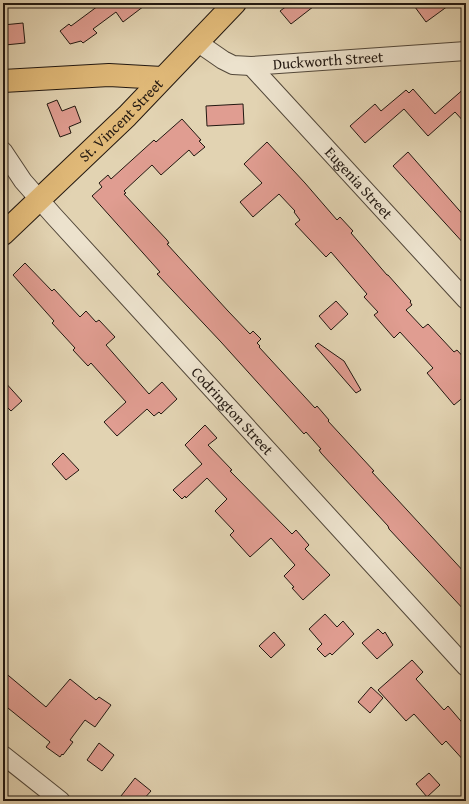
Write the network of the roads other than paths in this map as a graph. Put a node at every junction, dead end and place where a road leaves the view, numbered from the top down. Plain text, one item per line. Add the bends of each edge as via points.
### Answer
1 (235, 3) edge
2 (197, 42) junction
3 (466, 51) edge
4 (251, 66) junction
5 (162, 78) junction
6 (3, 81) edge
7 (3, 151) edge
8 (39, 200) junction
9 (3, 234) edge
10 (466, 300) edge
11 (466, 667) edge
12 (3, 755) edge
13 (61, 801) edge

1 - 2 main road, St. Vincent Street
2 - 4 street, Duckworth Street via 233,65
2 - 5 main road, St. Vincent Street
3 - 4 street, Duckworth Street
4 - 10 street, Eugenia Street
5 - 6 main road via 109,75
5 - 8 main road, St. Vincent Street via 127,116
7 - 8 street, Codrington Street via 23,182
8 - 9 main road, St. Vincent Street
8 - 11 street, Codrington Street
12 - 13 street

